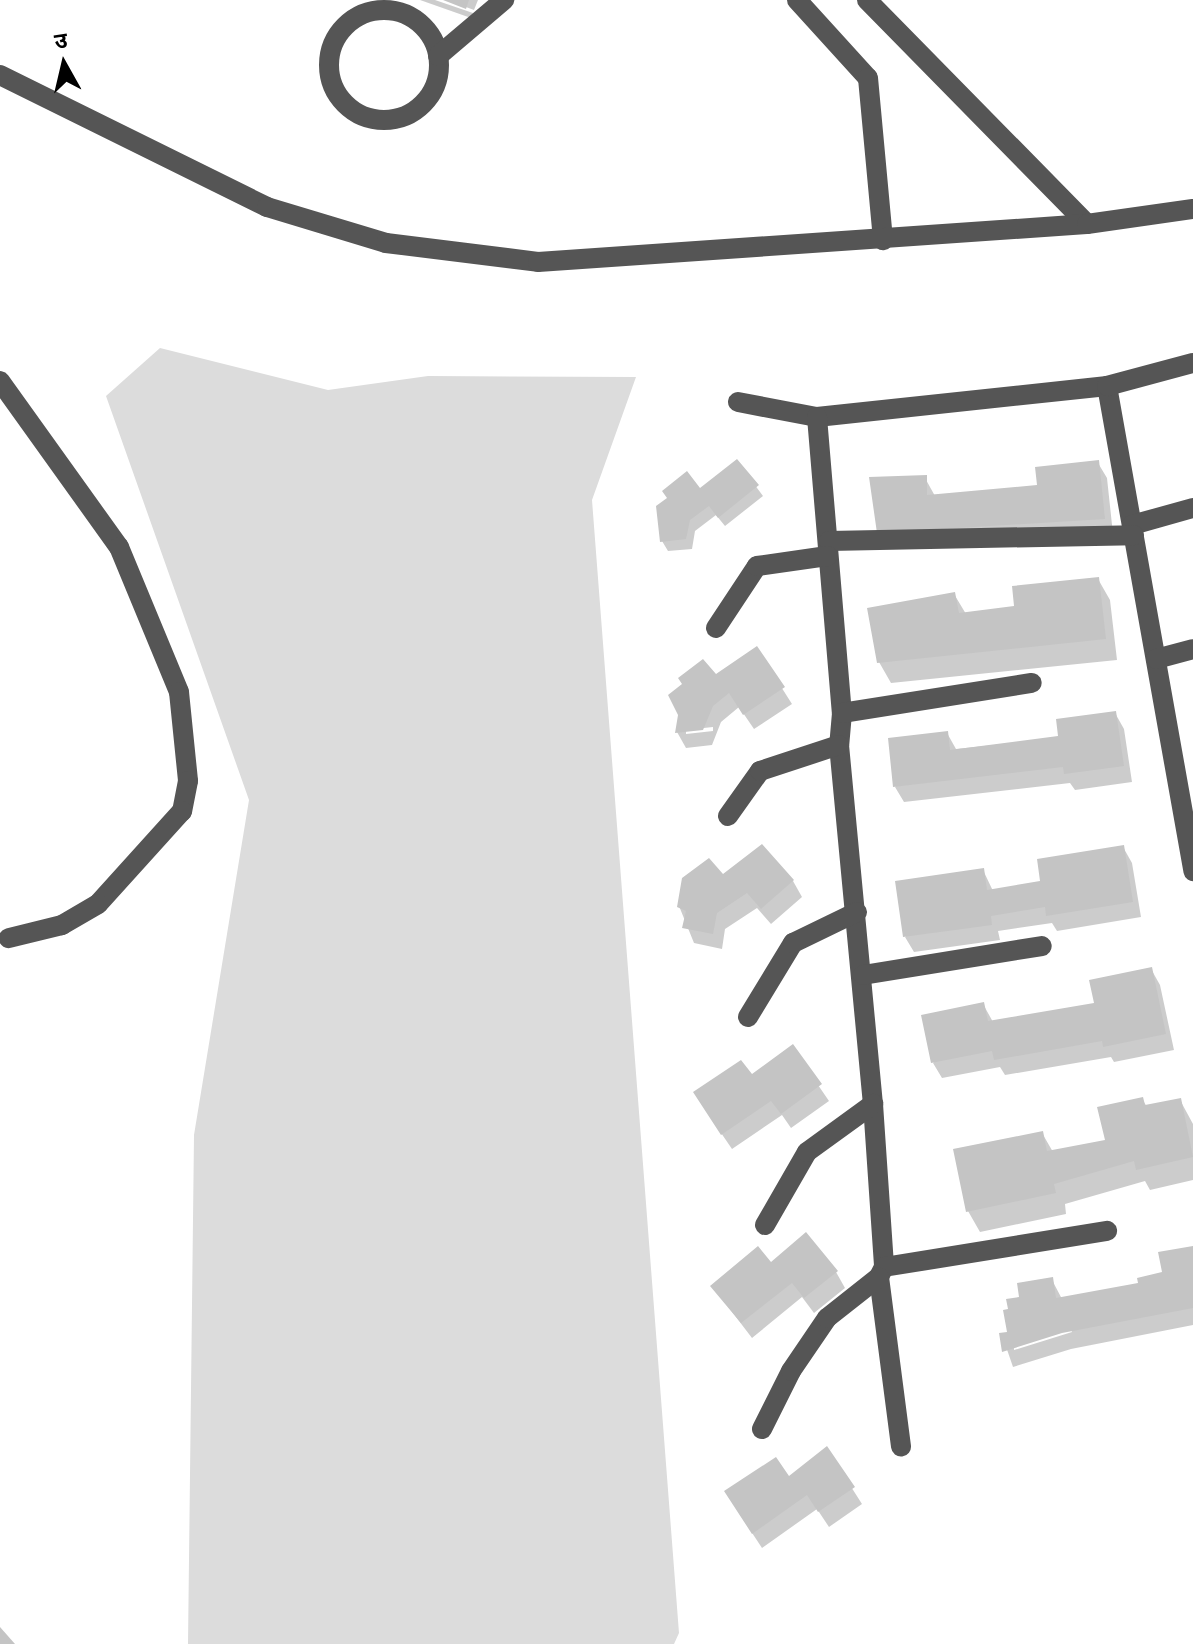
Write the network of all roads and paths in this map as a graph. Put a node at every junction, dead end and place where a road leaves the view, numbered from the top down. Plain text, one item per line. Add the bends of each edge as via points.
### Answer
1 (504, 0) edge
2 (797, 0) edge
3 (867, 0) edge
4 (438, 56) junction
5 (0, 75) edge
6 (1193, 209) edge
7 (1087, 224) junction
8 (883, 240) junction
9 (1193, 363) edge
10 (0, 381) edge
11 (1107, 386) junction
12 (738, 402) dead end
13 (817, 417) junction
14 (1193, 508) edge
15 (1133, 530) junction
16 (828, 548) junction
17 (716, 628) dead end
18 (1193, 649) edge
19 (1156, 659) junction
20 (1032, 683) dead end
21 (842, 713) junction
22 (839, 745) junction
23 (728, 816) dead end
24 (1193, 871) edge
25 (857, 912) junction
26 (9, 938) dead end
27 (1042, 946) dead end
28 (863, 975) junction
29 (748, 1017) dead end
30 (873, 1104) junction
31 (765, 1225) dead end
32 (1107, 1231) dead end
33 (881, 1272) junction
34 (762, 1429) dead end
35 (901, 1447) dead end

1 - 4 street
2 - 8 street via 868,78
3 - 7 street
4 - 4 street via 435,88 403,117 361,115 343,102 332,84 329,62 334,41 346,24 365,13 386,9 408,14 425,27
5 - 8 street via 267,207 386,243 538,262
6 - 7 street
7 - 8 street
9 - 11 street
10 - 26 street via 119,547 176,680 188,781 182,811 98,904 62,925
11 - 13 street
11 - 15 street
12 - 13 street
13 - 16 street
14 - 15 street
15 - 16 street
15 - 19 street
16 - 17 street via 757,566
16 - 21 street
18 - 19 street
19 - 24 street
20 - 21 street
21 - 22 street
22 - 23 street via 760,771
22 - 25 street
25 - 28 street
25 - 29 street via 793,943
27 - 28 street
28 - 30 street
30 - 31 street via 807,1152
30 - 33 street
32 - 33 street
33 - 34 street via 827,1318 791,1371
33 - 35 street

